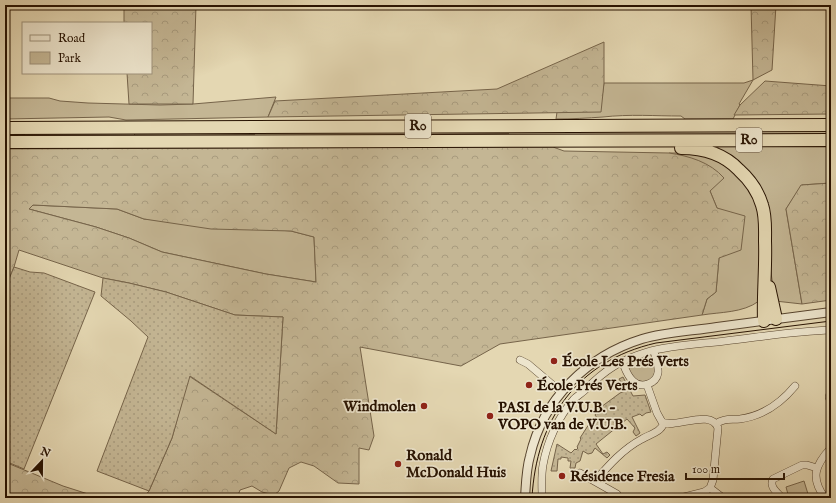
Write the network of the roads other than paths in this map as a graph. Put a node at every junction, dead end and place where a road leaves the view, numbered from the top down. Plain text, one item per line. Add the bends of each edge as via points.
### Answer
1 (831, 125) edge
2 (5, 128) edge
3 (831, 140) edge
4 (668, 141) junction
5 (5, 142) edge
6 (831, 312) edge
7 (770, 320) junction
8 (831, 330) edge
9 (654, 351) junction
10 (520, 360) dead end
11 (622, 361) junction
12 (647, 385) junction
13 (795, 386) dead end
14 (831, 390) edge
15 (561, 392) junction
16 (831, 403) edge
17 (664, 423) junction
18 (716, 424) junction
19 (831, 448) edge
20 (817, 468) junction
21 (580, 473) dead end
22 (596, 480) junction
23 (710, 488) junction
24 (617, 494) dead end
25 (525, 498) edge
26 (542, 498) edge
27 (680, 498) edge
28 (723, 498) edge
29 (782, 498) edge
30 (825, 498) edge

1 - 2 highway, R0
3 - 4 highway, R0
4 - 5 highway, R0
4 - 7 highway via 681,148 705,150 723,157 735,165 758,193 764,213
6 - 7 street
7 - 15 street via 642,339 622,346 595,361
8 - 9 street via 808,330
9 - 11 street
9 - 12 street via 658,373
10 - 15 street
11 - 12 street via 632,381 639,385
11 - 26 street via 597,377 574,399 559,420 544,458
12 - 17 street via 659,418
13 - 18 street via 766,411 750,417 727,419
14 - 16 street
15 - 25 street via 543,420 534,442 527,472
17 - 18 street via 711,420
17 - 22 street via 658,431 618,456
18 - 23 street via 718,432
19 - 20 street
20 - 29 street via 802,466 773,479 772,486
20 - 30 street via 817,482
21 - 22 street
22 - 24 street
23 - 27 street
23 - 28 street

